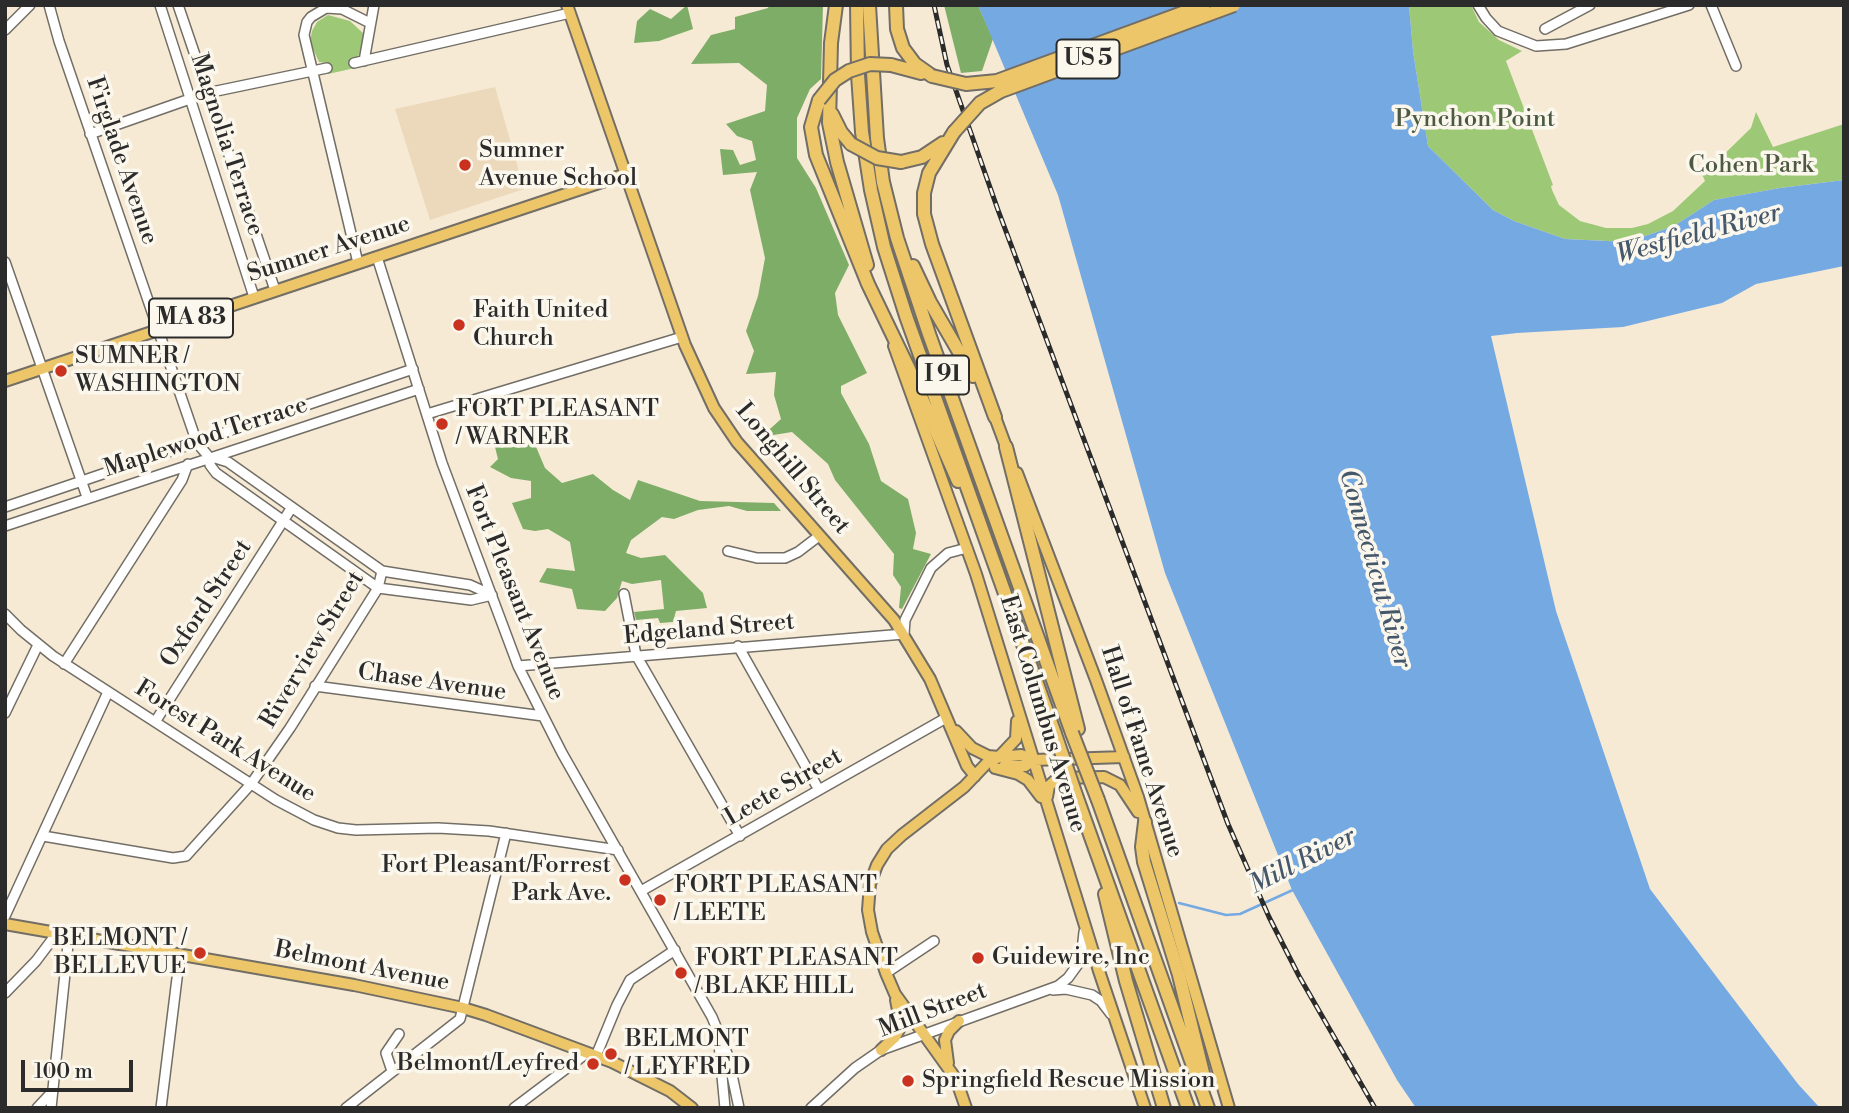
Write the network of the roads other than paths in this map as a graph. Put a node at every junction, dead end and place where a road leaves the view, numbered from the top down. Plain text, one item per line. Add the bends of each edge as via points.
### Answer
1 (30, 5) edge
2 (49, 5) edge
3 (160, 5) edge
4 (178, 5) edge
5 (374, 5) edge
6 (836, 5) edge
7 (857, 5) edge
8 (869, 5) edge
9 (896, 5) edge
10 (1204, 5) edge
11 (1234, 5) edge
12 (1478, 5) edge
13 (1590, 5) edge
14 (1689, 5) edge
15 (1711, 5) edge
16 (322, 7) edge
17 (569, 9) edge
18 (370, 23) junction
19 (1545, 29) dead end
20 (5, 30) edge
21 (1736, 66) dead end
22 (327, 68) dead end
23 (313, 71) junction
24 (932, 76) junction
25 (207, 93) junction
26 (824, 98) junction
27 (192, 100) junction
28 (90, 134) junction
29 (952, 134) junction
30 (626, 174) junction
31 (883, 181) junction
32 (377, 257) junction
33 (5, 262) edge
34 (358, 262) junction
35 (275, 290) junction
36 (254, 297) junction
37 (881, 312) junction
38 (159, 329) junction
39 (890, 335) junction
40 (682, 337) junction
41 (42, 369) junction
42 (413, 369) junction
43 (5, 381) edge
44 (419, 389) junction
45 (427, 414) junction
46 (995, 416) junction
47 (197, 443) junction
48 (1006, 447) junction
49 (210, 458) junction
50 (188, 464) junction
51 (81, 482) junction
52 (87, 497) junction
53 (292, 506) junction
54 (5, 507) edge
55 (283, 522) junction
56 (5, 526) edge
57 (819, 536) junction
58 (967, 548) junction
59 (728, 551) dead end
60 (383, 571) junction
61 (999, 578) junction
62 (377, 588) junction
63 (624, 594) dead end
64 (492, 595) junction
65 (5, 614) edge
66 (904, 634) junction
67 (38, 645) junction
68 (738, 646) junction
69 (636, 655) junction
70 (64, 664) junction
71 (518, 666) junction
72 (315, 686) junction
73 (108, 692) junction
74 (1015, 698) junction
75 (5, 713) edge
76 (543, 716) junction
77 (946, 718) junction
78 (155, 722) junction
79 (1076, 733) junction
80 (1124, 757) junction
81 (1034, 760) junction
82 (997, 763) junction
83 (975, 776) junction
84 (251, 784) junction
85 (819, 790) junction
86 (1048, 804) junction
87 (1145, 822) junction
88 (506, 833) junction
89 (43, 836) junction
90 (740, 836) junction
91 (618, 850) junction
92 (1097, 852) junction
93 (641, 891) junction
94 (5, 916) edge
95 (1083, 920) junction
96 (5, 924) edge
97 (57, 933) junction
98 (69, 935) junction
99 (934, 941) dead end
100 (676, 950) junction
101 (180, 954) junction
102 (886, 974) junction
103 (1044, 992) junction
104 (5, 993) edge
105 (895, 994) junction
106 (463, 1009) junction
107 (959, 1021) junction
108 (1117, 1023) junction
109 (399, 1034) dead end
110 (923, 1034) junction
111 (718, 1035) junction
112 (881, 1050) junction
113 (592, 1054) junction
114 (392, 1071) junction
115 (952, 1073) junction
116 (53, 1091) junction
117 (37, 1108) edge
118 (51, 1108) edge
119 (161, 1108) edge
120 (346, 1108) edge
121 (514, 1108) edge
122 (692, 1108) edge
123 (725, 1108) edge
124 (739, 1108) edge
125 (811, 1108) edge
126 (966, 1108) edge
127 (1146, 1108) edge
128 (1164, 1108) edge
129 (1188, 1108) edge
130 (1210, 1108) edge
131 (1229, 1108) edge

1 - 20 street
2 - 28 street, Firglade Avenue
3 - 27 street, Magnolia Terrace
4 - 25 street, Magnolia Terrace
5 - 18 street
6 - 26 highway, US 5
7 - 61 highway, I 91 via 861,118 881,233
8 - 31 highway, I 91
9 - 24 highway, US 5 via 903,48
10 - 24 highway, US 5, bridge via 997,80 966,84
11 - 29 highway, US 5, bridge via 1001,91 980,103
12 - 14 street via 1498,30 1530,45 1550,46
13 - 19 street
15 - 21 street
16 - 18 street via 342,9
16 - 23 street via 304,31
17 - 18 street via 359,62
17 - 30 main road, Longhill Street
22 - 23 street
23 - 25 street
23 - 34 street
24 - 26 highway, bridge via 870,64 835,80
25 - 27 street
25 - 35 street, Magnolia Terrace
26 - 29 highway, US 5, bridge via 851,144 877,159 901,162 928,154
26 - 37 highway via 836,162
26 - 37 highway via 811,127 814,149
27 - 28 street
27 - 36 street, Magnolia Terrace
28 - 38 street, Firglade Avenue
29 - 46 highway via 926,180 924,214
30 - 32 main road, Sumner Avenue / MA 83
30 - 40 main road, Longhill Street
31 - 46 highway via 920,282
31 - 79 highway, I 91 via 914,293
32 - 34 main road, Sumner Avenue / MA 83
32 - 42 street, Fort Pleasant Avenue
33 - 41 street
34 - 35 main road, Sumner Avenue / MA 83
35 - 36 main road, Sumner Avenue / MA 83
36 - 38 main road, Sumner Avenue / MA 83
37 - 39 highway
38 - 41 main road, Sumner Avenue / MA 83
38 - 47 street, Firglade Avenue
39 - 58 main road, East Columbus Avenue
39 - 61 highway
40 - 45 street
40 - 57 main road, Longhill Street via 720,418
41 - 43 main road, Sumner Avenue / MA 83
41 - 51 street
42 - 44 street, Fort Pleasant Avenue
42 - 47 street, Maplewood Terrace
44 - 45 street, Fort Pleasant Avenue
44 - 49 street, Maplewood Terrace
45 - 64 street, Fort Pleasant Avenue
46 - 48 main road, Hall of Fame Avenue
47 - 49 street
47 - 51 street, Maplewood Terrace
48 - 79 highway
48 - 80 main road, Hall of Fame Avenue
49 - 50 street, Maplewood Terrace
49 - 53 street via 228,462
49 - 55 street via 216,473
50 - 52 street, Maplewood Terrace
50 - 70 street
51 - 52 street
51 - 54 street, Maplewood Terrace
52 - 56 street, Maplewood Terrace
53 - 55 street, Oxford Street
53 - 60 street
55 - 62 street
55 - 78 street, Oxford Street
57 - 59 street via 785,558
57 - 66 main road, Longhill Street
58 - 66 street via 947,553 931,568 905,620
58 - 74 main road, East Columbus Avenue
60 - 62 street, Riverview Street
60 - 64 street via 470,585
61 - 92 highway, I 91, bridge
62 - 64 street via 471,600
62 - 72 street, Riverview Street
63 - 69 street
64 - 71 street, Fort Pleasant Avenue
65 - 67 street, Forest Park Avenue
66 - 68 street, Edgeland Street
66 - 77 main road, Longhill Street
67 - 70 street, Forest Park Avenue
67 - 75 street
68 - 69 street, Edgeland Street
68 - 85 street
69 - 71 street, Edgeland Street
69 - 90 street
70 - 73 street, Forest Park Avenue
71 - 76 street, Fort Pleasant Avenue
72 - 76 street, Chase Avenue
72 - 84 street, Riverview Street
73 - 78 street, Forest Park Avenue
73 - 89 street
74 - 81 main road, East Columbus Avenue
74 - 82 main road via 1018,734
76 - 91 street, Fort Pleasant Avenue
77 - 82 main road via 965,742
77 - 83 main road, Longhill Street
77 - 85 street, Leete Street
78 - 84 street, Forest Park Avenue
79 - 130 highway, bridge
80 - 81 main road
80 - 87 main road, Hall of Fame Avenue
81 - 82 main road via 1021,755
81 - 86 main road, East Columbus Avenue
82 - 83 main road via 987,763
82 - 86 main road via 1028,780
83 - 102 main road via 902,835 877,865 868,910
84 - 88 street, Forest Park Avenue via 300,814 338,828
84 - 89 street, Riverview Street via 182,858
85 - 90 street, Leete Street
86 - 87 main road via 1048,788 1058,778 1104,777 1120,785
86 - 95 main road, East Columbus Avenue
87 - 130 highway via 1144,862 1184,991
87 - 131 main road, Hall of Fame Avenue
88 - 91 street, Forest Park Avenue
88 - 106 street
89 - 94 street
90 - 93 street, Leete Street
91 - 93 street, Fort Pleasant Avenue
92 - 128 highway via 1118,951
92 - 129 highway, I 91
93 - 100 street, Fort Pleasant Avenue
95 - 103 street, Mill Street via 1081,960 1068,978
95 - 108 main road, East Columbus Avenue
96 - 97 main road, Belmont Avenue
97 - 98 main road, Belmont Avenue
97 - 104 street
98 - 101 main road, Belmont Avenue
98 - 116 street
99 - 102 street
100 - 111 street, Fort Pleasant Avenue
100 - 113 street via 631,980
101 - 106 main road, Belmont Avenue
101 - 119 street
102 - 105 main road
103 - 107 street, Mill Street
103 - 108 street, Mill Street via 1066,989 1092,995
105 - 110 main road
105 - 112 main road via 901,1026
106 - 113 main road, Belmont Avenue
106 - 114 street via 457,1022
107 - 110 street, Mill Street
107 - 115 main road via 944,1042
108 - 127 main road, East Columbus Avenue
109 - 114 street via 386,1053
110 - 112 street, Mill Street
110 - 115 main road
111 - 123 street, Fort Pleasant Avenue
111 - 124 street, Fort Pleasant Avenue via 728,1056
112 - 125 street, Mill Street
113 - 121 street
113 - 122 main road, Belmont Avenue via 648,1079
114 - 120 street
115 - 126 main road
116 - 117 street
116 - 118 street

